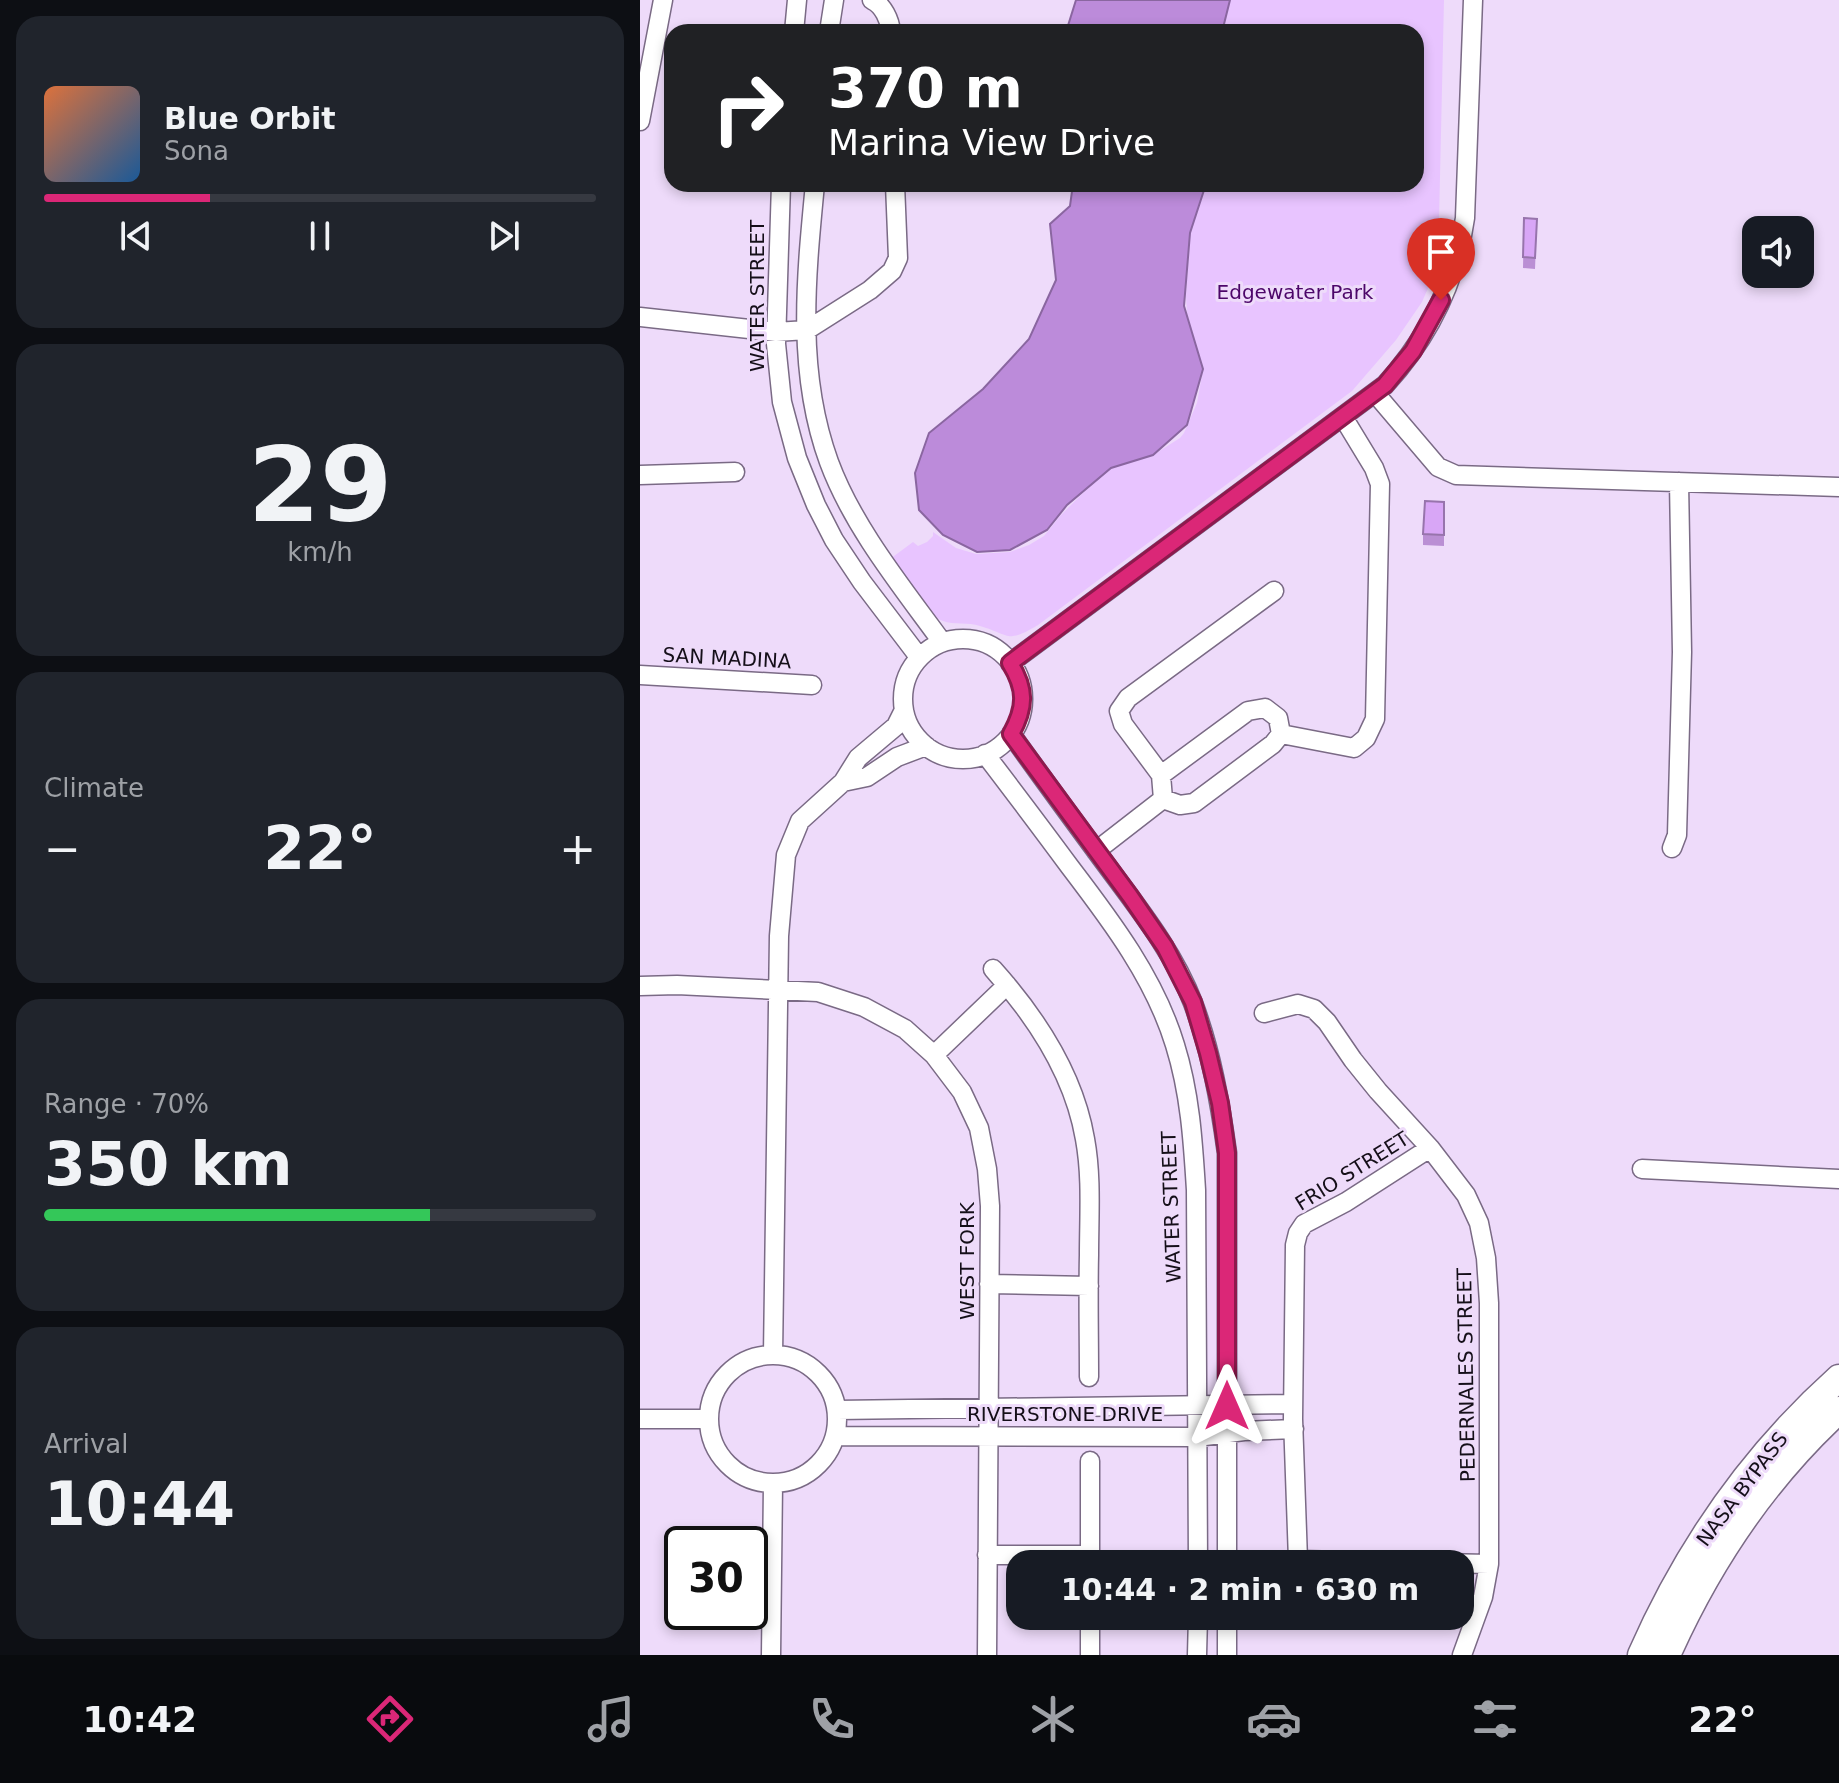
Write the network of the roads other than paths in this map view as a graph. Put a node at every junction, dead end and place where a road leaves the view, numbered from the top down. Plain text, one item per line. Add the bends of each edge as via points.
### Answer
1 (663, 0) edge
2 (797, 0) edge
3 (834, 0) edge
4 (872, 0) edge
5 (1473, 0) edge
6 (795, 24) edge
7 (830, 24) edge
8 (890, 24) edge
9 (640, 121) edge
10 (781, 192) edge
11 (814, 192) edge
12 (895, 192) edge
13 (640, 317) edge
14 (807, 330) junction
15 (776, 332) junction
16 (1375, 393) junction
17 (1343, 417) junction
18 (735, 472) dead end
19 (640, 475) edge
20 (1679, 482) junction
21 (1839, 487) edge
22 (1274, 591) dead end
23 (942, 642) junction
24 (919, 657) junction
25 (1010, 663) junction
26 (640, 675) edge
27 (812, 685) dead end
28 (904, 710) junction
29 (1011, 734) junction
30 (1281, 734) junction
31 (926, 746) junction
32 (985, 754) junction
33 (1161, 775) junction
34 (843, 782) junction
35 (1163, 799) junction
36 (1672, 848) dead end
37 (1099, 855) junction
38 (1077, 877) junction
39 (993, 969) dead end
40 (1007, 985) junction
41 (640, 986) edge
42 (778, 990) junction
43 (1264, 1013) dead end
44 (934, 1055) junction
45 (1430, 1148) junction
46 (1642, 1169) dead end
47 (1839, 1179) edge
48 (989, 1284) junction
49 (1089, 1286) junction
50 (773, 1355) junction
51 (1089, 1377) dead end
52 (1831, 1401) edge
53 (1293, 1404) junction
54 (1227, 1406) junction
55 (1197, 1407) junction
56 (987, 1409) junction
57 (837, 1410) junction
58 (640, 1419) edge
59 (709, 1419) junction
60 (1294, 1429) junction
61 (1227, 1433) junction
62 (836, 1436) junction
63 (988, 1436) junction
64 (1197, 1437) junction
65 (1090, 1461) dead end
66 (773, 1484) junction
67 (1090, 1550) edge
68 (1198, 1550) edge
69 (1227, 1550) edge
70 (987, 1555) junction
71 (1006, 1556) edge
72 (1489, 1564) junction
73 (1090, 1630) edge
74 (1198, 1630) edge
75 (1227, 1630) edge
76 (771, 1655) edge
77 (987, 1655) edge
78 (1090, 1655) edge
79 (1197, 1655) edge
80 (1227, 1655) edge
81 (1462, 1655) edge
82 (1641, 1655) edge
83 (1667, 1655) edge

1 - 9 street
2 - 6 street
3 - 7 street
4 - 8 street
5 - 16 street via 1460,250 1452,277 1413,351
10 - 15 street, WATER STREET
11 - 14 street
12 - 14 street via 898,258 892,271
13 - 15 street
14 - 15 street
14 - 23 street via 808,373 830,463 878,555
15 - 24 street, WATER STREET via 782,402 816,505 862,582
16 - 17 street
16 - 20 street via 1438,467 1456,475
17 - 25 street
17 - 30 street via 1380,484 1375,719 1354,748
18 - 19 street
20 - 21 street
20 - 36 street via 1682,652 1677,835
22 - 33 street via 1128,698 1119,711
23 - 24 street
23 - 25 street via 980,641
24 - 28 street via 903,691
25 - 29 street via 1022,691 1019,721
26 - 27 street, SAN MADINA
28 - 31 street
28 - 34 street via 896,726 858,758
29 - 32 street
29 - 37 street
30 - 33 street via 1278,718 1265,708 1248,711
30 - 35 street via 1194,803
31 - 32 street via 954,758
31 - 34 street via 867,777
32 - 38 street, WATER STREET
33 - 35 street
34 - 42 street via 800,821 786,855
35 - 37 street
37 - 38 street
37 - 54 street via 1165,947 1193,1002 1220,1103 1227,1153
38 - 55 street, WATER STREET via 1118,930 1153,993 1185,1082 1196,1190
39 - 40 street
40 - 44 street
40 - 49 street via 1057,1057 1085,1136
41 - 42 street, WEST FORK
42 - 44 street, WEST FORK via 818,992 864,1007 905,1029
42 - 50 street
43 - 45 street, PEDERNALES STREET via 1298,1004 1314,1009
44 - 48 street, WEST FORK via 962,1092 979,1128 990,1206
45 - 53 street, FRIO STREET via 1304,1224 1298,1233
45 - 72 street, PEDERNALES STREET via 1466,1195 1486,1258
46 - 47 street
48 - 49 street
48 - 56 street, WEST FORK
49 - 51 street
50 - 57 street via 790,1357 819,1375
50 - 59 street via 735,1367 712,1399
52 - 82 highway, NASA BYPASS via 1772,1446 1722,1508 1669,1595
52 - 83 highway, NASA BYPASS via 1739,1526
53 - 54 street, RIVERSTONE DRIVE
53 - 60 street
54 - 55 street, RIVERSTONE DRIVE
54 - 61 street
55 - 56 street, RIVERSTONE DRIVE
55 - 64 street, WATER STREET
56 - 57 street, RIVERSTONE DRIVE
56 - 63 street, WEST FORK
57 - 62 street
58 - 59 street
59 - 66 street via 721,1457 753,1481
60 - 61 street, RIVERSTONE DRIVE
60 - 72 street via 1298,1560
61 - 64 street, RIVERSTONE DRIVE
61 - 69 street
62 - 63 street, RIVERSTONE DRIVE
62 - 66 street via 813,1470
63 - 64 street, RIVERSTONE DRIVE
63 - 70 street, WEST FORK
64 - 68 street, WATER STREET
65 - 67 street
66 - 76 street
70 - 71 street
70 - 77 street, WEST FORK
72 - 81 street, PEDERNALES STREET
73 - 78 street
74 - 79 street
75 - 80 street

